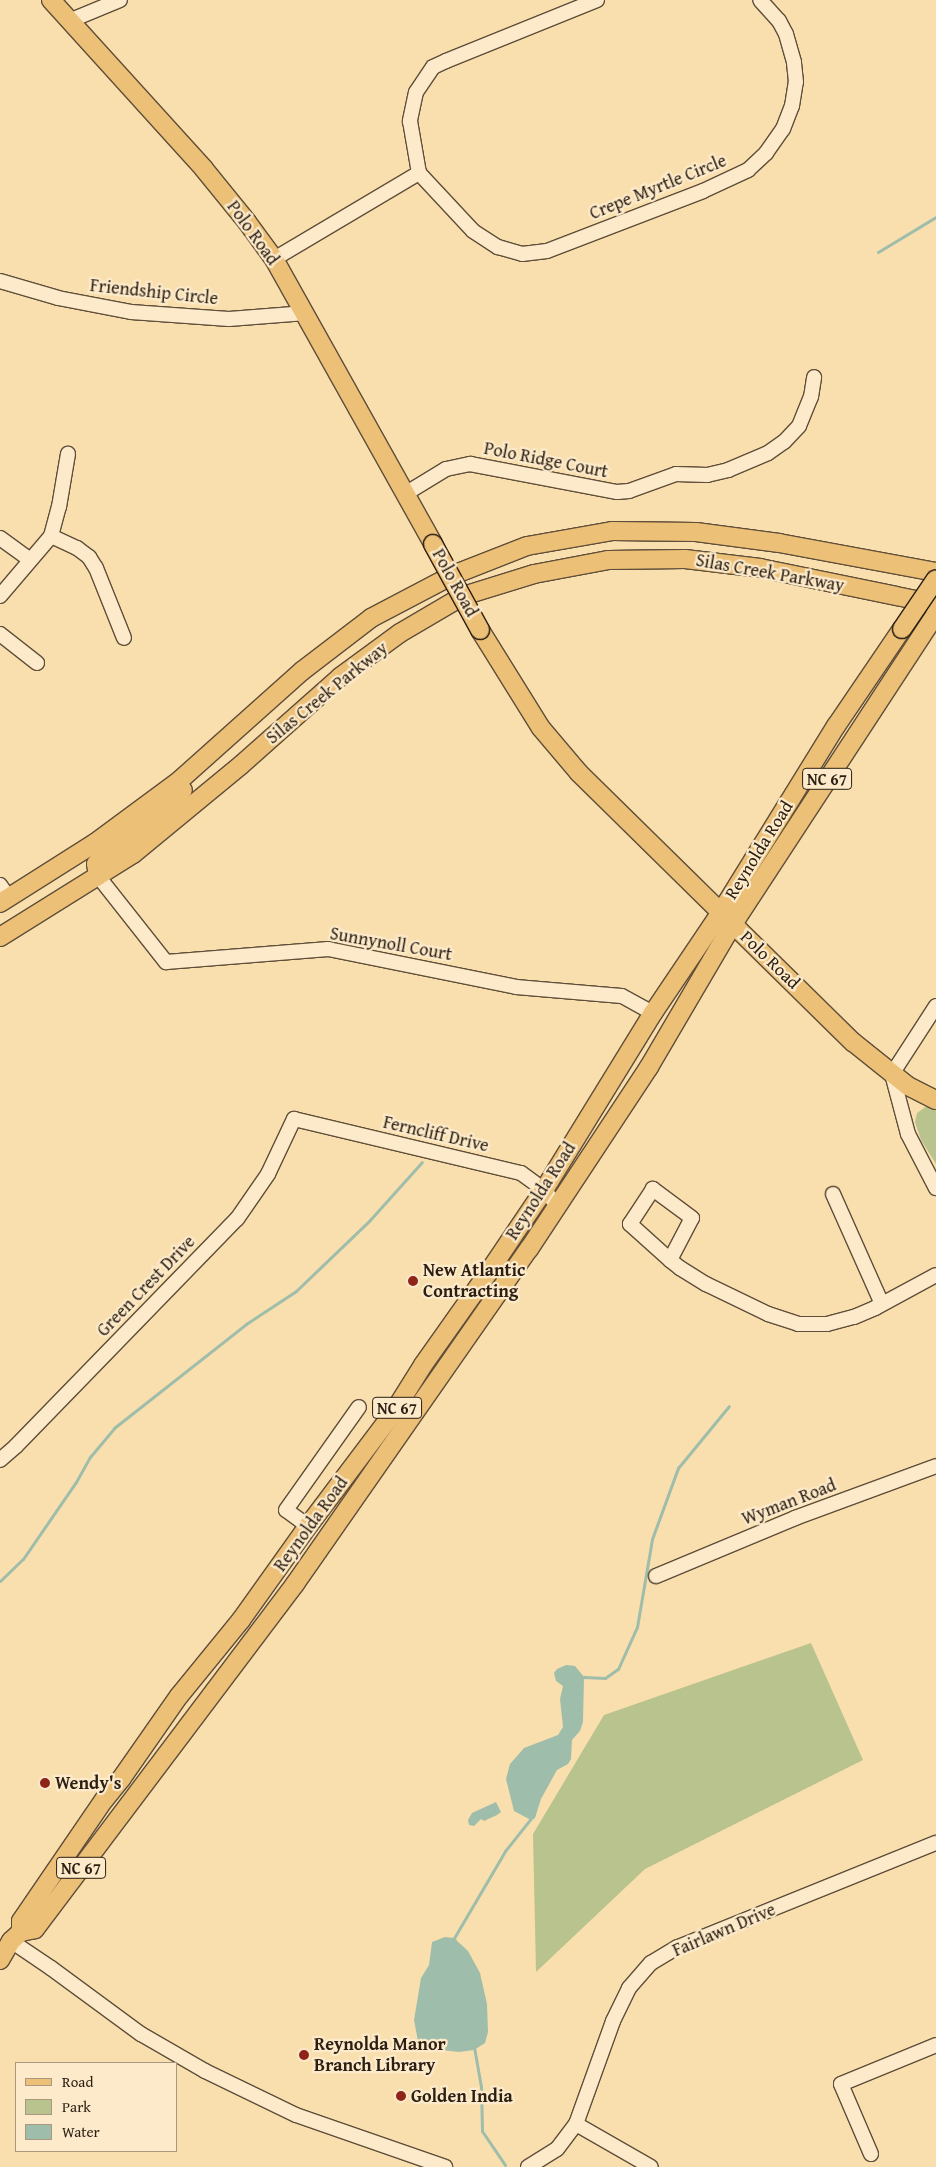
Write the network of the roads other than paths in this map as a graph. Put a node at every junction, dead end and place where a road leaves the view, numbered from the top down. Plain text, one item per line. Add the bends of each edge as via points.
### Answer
1 (51, 0) edge
2 (120, 0) edge
3 (597, 0) edge
4 (760, 0) edge
5 (69, 21) junction
6 (420, 173) junction
7 (274, 259) junction
8 (0, 282) edge
9 (306, 313) junction
10 (814, 377) dead end
11 (68, 454) dead end
12 (405, 494) junction
13 (51, 536) junction
14 (0, 538) edge
15 (30, 559) junction
16 (936, 572) edge
17 (936, 579) edge
18 (0, 596) edge
19 (936, 604) edge
20 (936, 614) edge
21 (0, 634) edge
22 (124, 638) dead end
23 (37, 663) dead end
24 (228, 737) junction
25 (98, 876) junction
26 (3, 895) edge
27 (727, 918) junction
28 (0, 937) edge
29 (936, 1006) edge
30 (653, 1013) junction
31 (892, 1074) junction
32 (936, 1100) edge
33 (294, 1119) joint
34 (936, 1188) edge
35 (544, 1190) junction
36 (833, 1194) dead end
37 (558, 1206) junction
38 (670, 1260) junction
39 (936, 1275) edge
40 (882, 1304) junction
41 (359, 1407) dead end
42 (0, 1460) edge
43 (936, 1466) edge
44 (308, 1526) junction
45 (656, 1576) dead end
46 (936, 1843) edge
47 (11, 1936) edge
48 (0, 1960) edge
49 (936, 2045) edge
50 (576, 2124) junction
51 (871, 2154) dead end
52 (535, 2165) edge
53 (445, 2167) edge
54 (651, 2167) edge

1 - 5 main road, Polo Road
2 - 5 street
3 - 6 street, Crepe Myrtle Circle via 433,68 420,83 412,106 411,136
4 - 6 street, Crepe Myrtle Circle via 779,21 791,48 795,96 776,142 740,176 556,248 522,254 498,247 474,231
5 - 7 main road, Polo Road via 210,176
6 - 7 street
7 - 9 main road, Polo Road
8 - 9 street, Friendship Circle via 131,312 229,319
9 - 12 main road, Polo Road
10 - 12 street, Polo Ridge Court via 811,397 799,426 768,453 728,470 707,475 676,474 629,491 617,492 470,464 446,469
11 - 13 street
12 - 27 main road, Polo Road, bridge via 480,630 541,728 573,766
13 - 15 street
13 - 22 street via 89,557
14 - 15 street
15 - 18 street
16 - 24 main road, Silas Creek Parkway via 779,543 696,532 612,531 527,546 453,575 371,618 302,671
17 - 27 main road, Reynolda Road / NC 67, bridge via 836,726
19 - 25 main road, Silas Creek Parkway via 760,568 685,558 608,560 534,574 463,596 400,633 340,677 241,765 133,854
20 - 27 main road, Reynolda Road / NC 67
21 - 23 street
24 - 25 main road via 217,758 195,780 99,860 96,864
24 - 26 main road, Silas Creek Parkway via 180,780 95,843
25 - 28 main road, Silas Creek Parkway
25 - 30 street, Sunnynoll Court via 166,962 328,949 516,987 622,996
27 - 30 main road, Reynolda Road / NC 67
27 - 31 main road, Polo Road via 853,1042
27 - 37 main road, Reynolda Road / NC 67 via 649,1067
29 - 31 street
30 - 35 main road, Reynolda Road / NC 67
31 - 32 main road, Polo Road
31 - 34 street via 908,1134
33 - 35 street, Ferncliff Drive via 521,1172
33 - 42 street, Green Crest Drive via 268,1174 237,1219
35 - 37 street, Ferncliff Drive
35 - 44 main road, Reynolda Road / NC 67 via 422,1365 393,1413
36 - 40 street
37 - 47 main road, Reynolda Road / NC 67 via 295,1584 35,1929
38 - 38 street via 630,1224 653,1190 692,1218
38 - 40 street via 729,1296 798,1324 827,1324 854,1317
39 - 40 street
41 - 44 street via 286,1510
43 - 45 street, Wyman Road via 795,1518
44 - 47 main road, Reynolda Road / NC 67 via 242,1620 179,1696
46 - 50 street, Fairlawn Drive via 678,1947 651,1964 629,1988 613,2021
47 - 48 main road, Reynolda Road / NC 67
47 - 53 street via 141,2034 205,2070 296,2115
49 - 51 street via 841,2084
50 - 52 street, Fairlawn Drive via 557,2149
50 - 54 street

